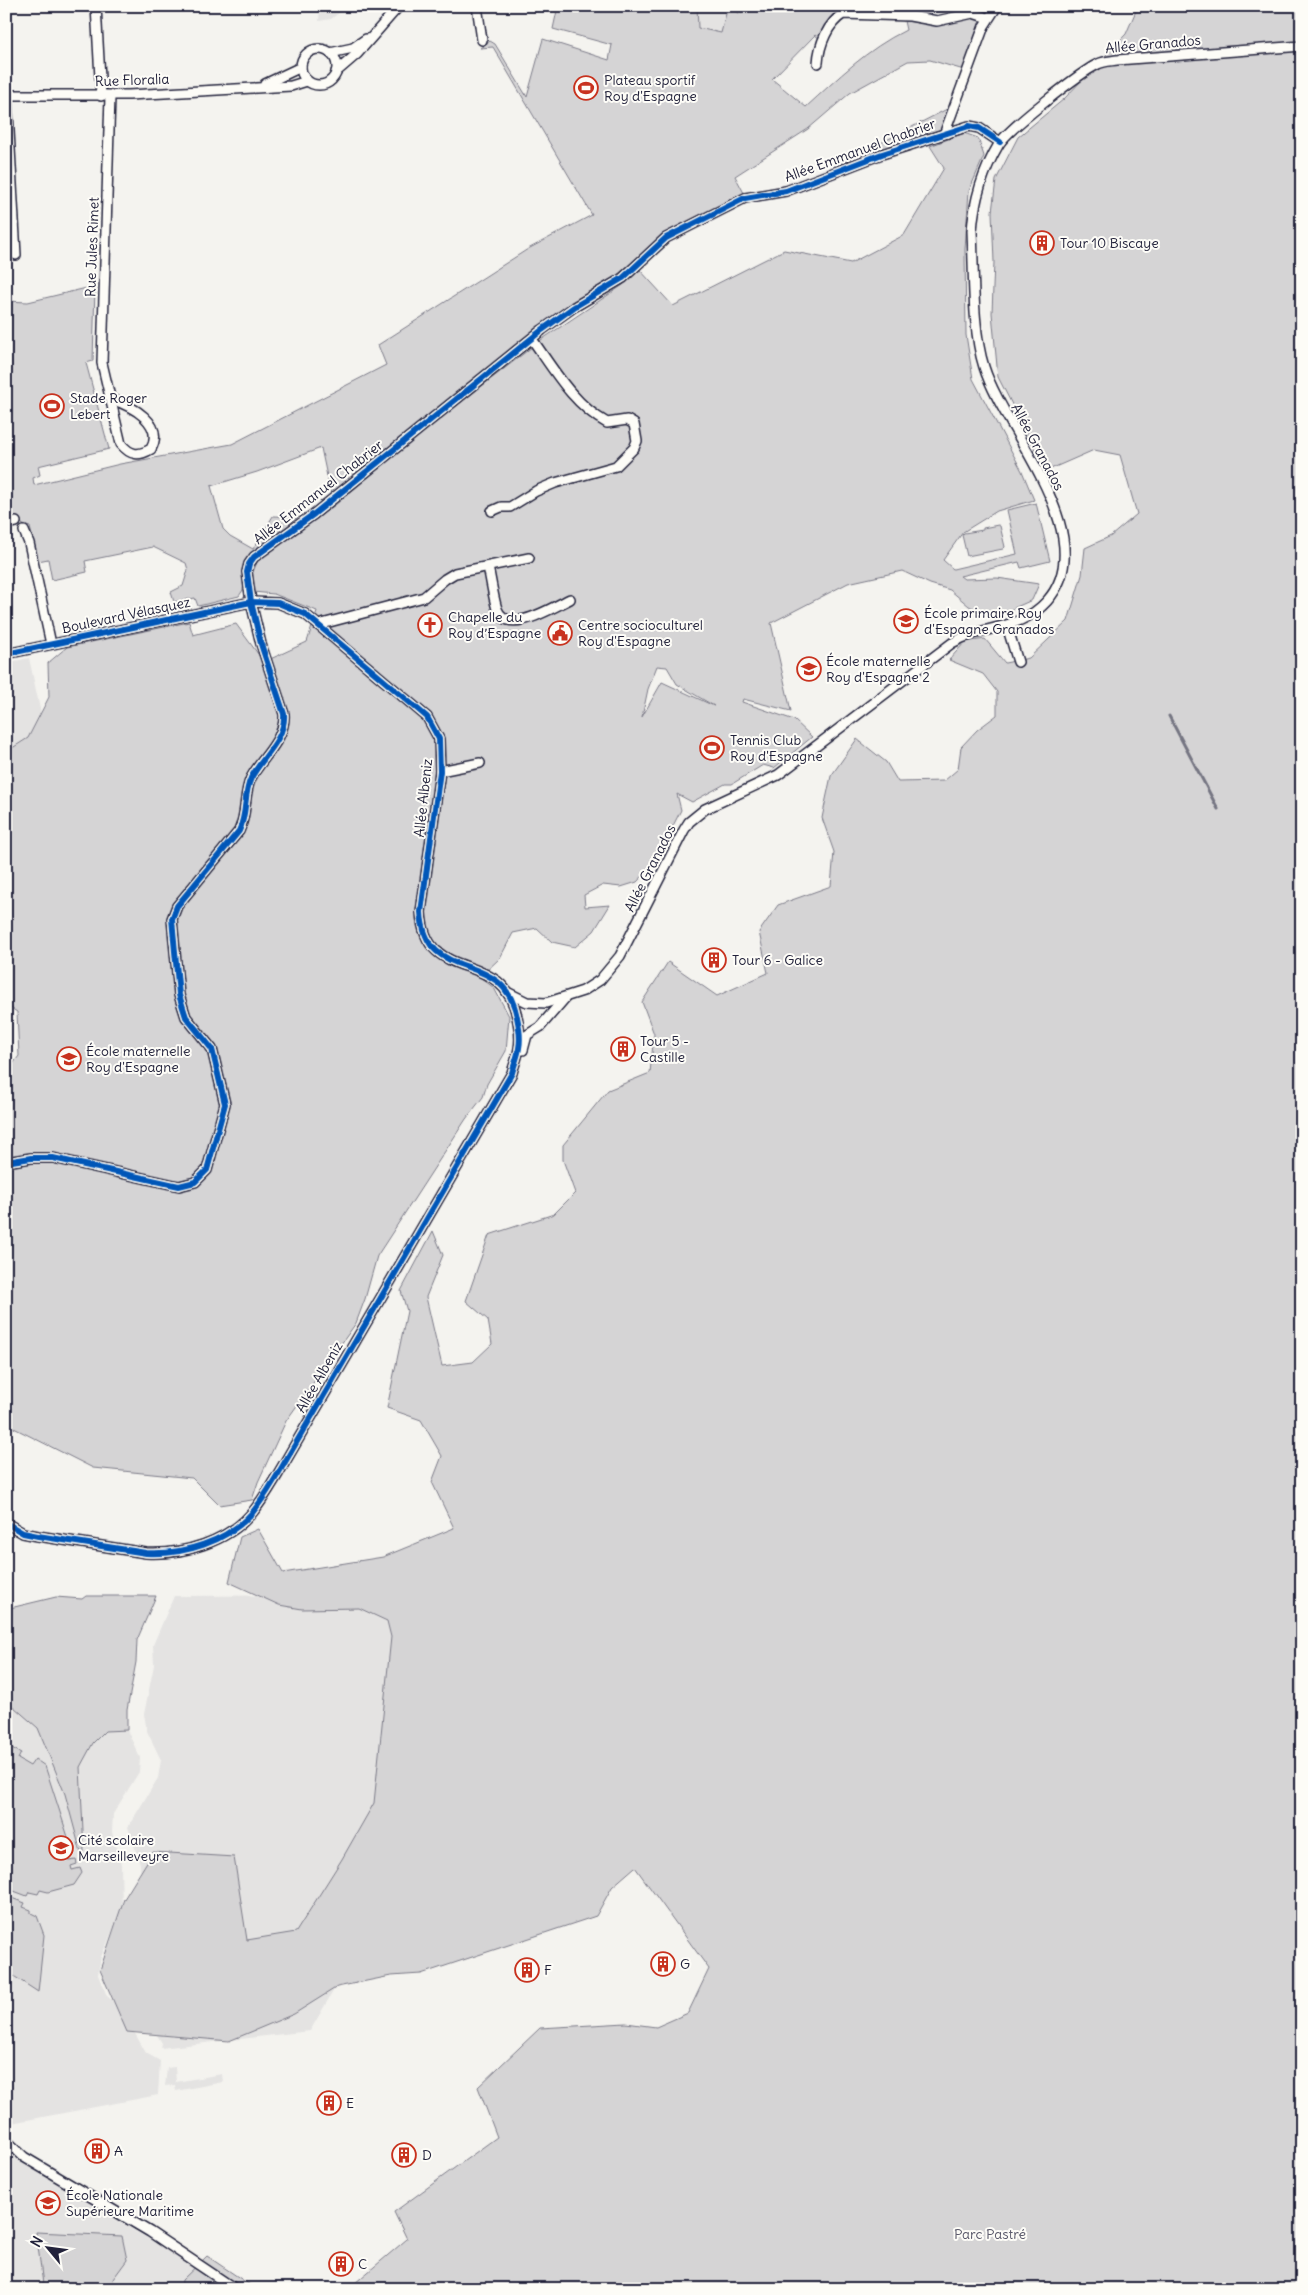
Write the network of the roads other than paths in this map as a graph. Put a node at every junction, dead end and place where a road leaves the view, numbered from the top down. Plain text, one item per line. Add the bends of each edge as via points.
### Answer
1 (96, 6) edge
2 (399, 6) edge
3 (477, 6) edge
4 (997, 6) edge
5 (988, 18) junction
6 (380, 28) junction
7 (482, 40) dead end
8 (1302, 46) edge
9 (330, 53) junction
10 (818, 63) dead end
11 (301, 67) junction
12 (336, 72) junction
13 (307, 81) junction
14 (258, 87) junction
15 (7, 95) edge
16 (105, 96) junction
17 (946, 132) junction
18 (1000, 142) junction
19 (16, 255) dead end
20 (532, 339) junction
21 (111, 398) junction
22 (492, 511) dead end
23 (24, 531) dead end
24 (529, 558) dead end
25 (488, 567) junction
26 (570, 599) dead end
27 (252, 602) junction
28 (318, 624) junction
29 (1007, 626) junction
30 (51, 644) junction
31 (6, 654) edge
32 (1018, 662) dead end
33 (480, 764) dead end
34 (440, 771) junction
35 (509, 993) junction
36 (565, 998) junction
37 (518, 1022) junction
38 (527, 1035) junction
39 (512, 1073) junction
40 (6, 1162) edge
41 (6, 1523) edge
42 (6, 2140) edge
43 (234, 2289) edge

1 - 16 street, Rue Jules Rimet
2 - 6 street
3 - 7 street
4 - 5 street
5 - 10 street via 973,13 936,22 910,16 843,14 827,31
5 - 17 street
6 - 9 street via 353,48
6 - 12 street
8 - 18 street, Allée Granados via 1099,63 1021,122
9 - 11 street via 322,49 310,51 302,60
9 - 12 street via 335,58
11 - 13 street
11 - 14 street, Rue Floralia
12 - 13 street via 325,84
13 - 14 street, Rue Floralia via 292,86
14 - 16 street, Rue Floralia
15 - 16 street, Rue Floralia
15 - 19 street
16 - 21 street, Rue Jules Rimet via 102,357
17 - 18 street, Allée Emmanuel Chabrier via 969,126 979,128
17 - 20 street, Allée Emmanuel Chabrier via 786,191 759,194 736,202 666,238 623,278 574,307
18 - 29 street, Allée Granados via 979,187 973,216 979,348 991,388 1046,486 1066,547 1063,569 1054,592 1028,617
20 - 22 street via 572,396 607,423 627,420 634,424 637,441 616,466 555,482 510,508
20 - 27 street, Allée Emmanuel Chabrier via 314,514 254,557 247,572
21 - 21 street, Rue Jules Rimet via 122,444 127,451 142,454 151,449 156,434 153,426 126,404
23 - 30 street via 30,543
24 - 25 street
25 - 26 street via 498,611 504,619 518,622
25 - 28 street via 455,573 424,597
27 - 28 street, Allée Albeniz via 287,605
27 - 30 street, Boulevard Vélasquez
27 - 40 street, Allée Emmanuel Chabrier via 285,723 252,778 247,790 245,818 239,831 177,906 172,920 179,995 186,1017 212,1049 225,1104 207,1170 195,1182 178,1186 53,1158
28 - 34 street, Allée Albeniz via 427,717 439,739
29 - 32 street
29 - 36 street, Allée Granados via 974,633 952,643 778,775 696,816 684,830 613,966 592,986
30 - 31 street, Boulevard Vélasquez
33 - 34 street
34 - 35 street, Allée Albeniz via 421,912 425,933 442,957 490,976
35 - 36 street, Allée Granados via 536,1004
35 - 37 street, Allée Albeniz
36 - 38 street, Allée Granados via 540,1027
37 - 38 street, Allée Albeniz
37 - 39 street, Allée Albeniz via 520,1046
38 - 39 street via 522,1058
39 - 41 street, Allée Albeniz via 278,1474 243,1522 198,1547 164,1554 38,1536 23,1533
42 - 43 street via 24,2157 150,2232

